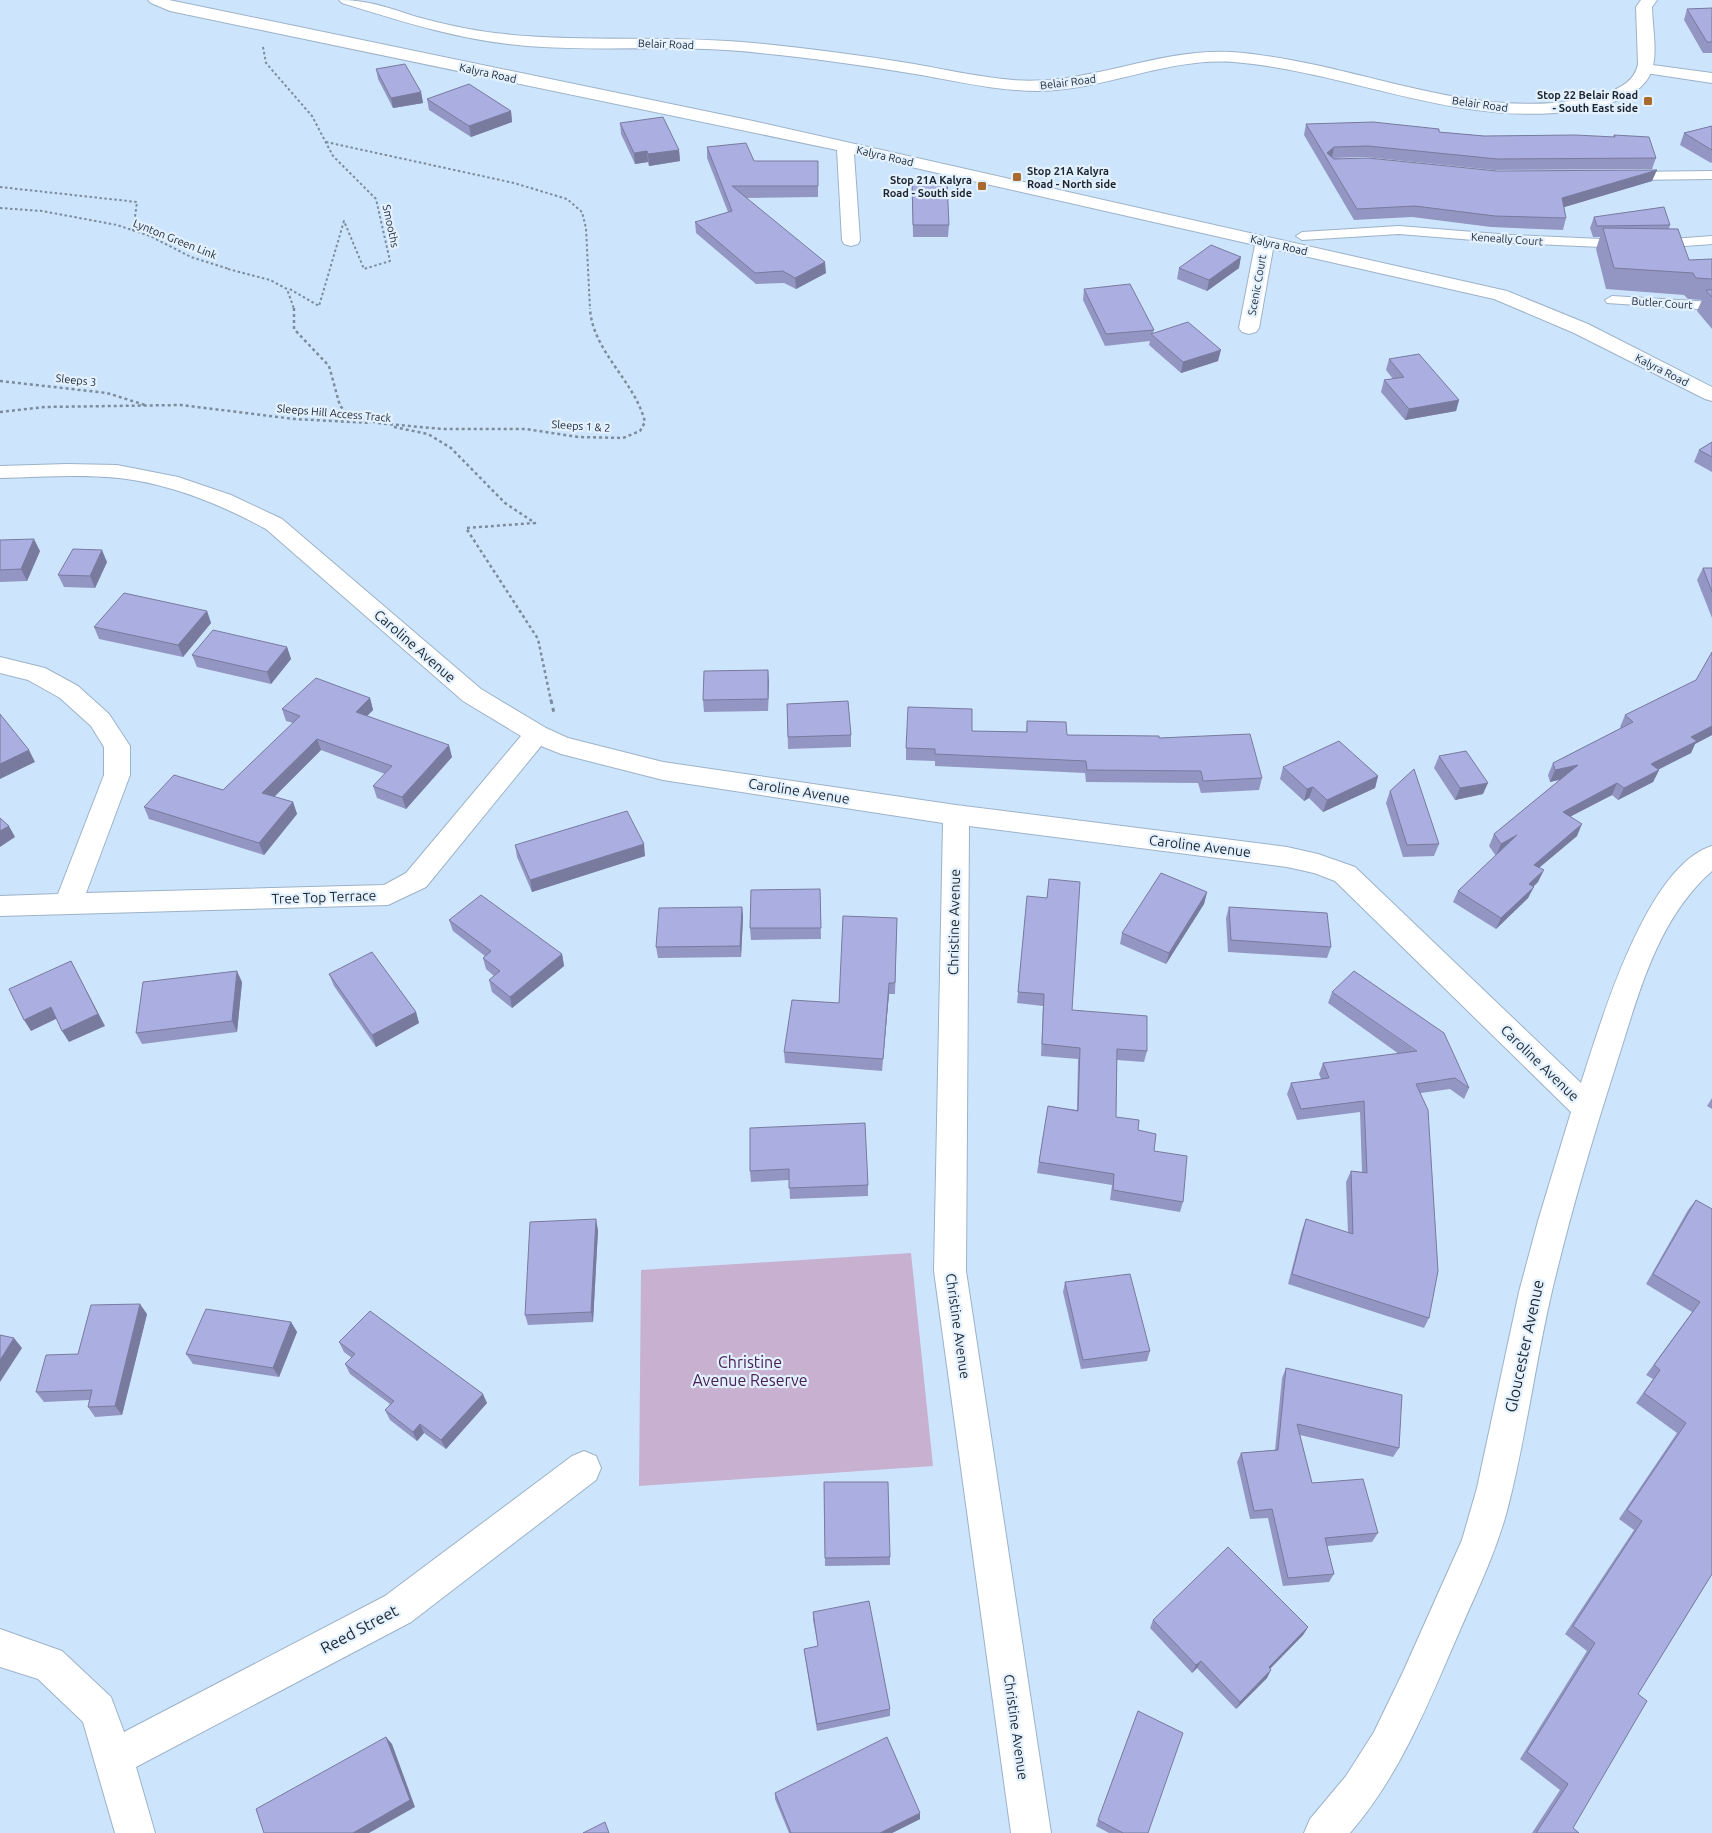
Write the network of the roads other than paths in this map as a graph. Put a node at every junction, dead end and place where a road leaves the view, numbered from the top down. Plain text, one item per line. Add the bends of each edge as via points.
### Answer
1 (156, 0) edge
2 (347, 0) edge
3 (1649, 0) edge
4 (1645, 70) junction
5 (1712, 78) edge
6 (845, 147) junction
7 (1712, 175) edge
8 (1612, 176) edge
9 (1302, 236) dead end
10 (851, 240) dead end
11 (1712, 240) edge
12 (1265, 242) junction
13 (1612, 300) dead end
14 (1712, 306) edge
15 (1249, 328) dead end
16 (1712, 395) edge
17 (0, 472) edge
18 (0, 665) edge
19 (549, 739) junction
20 (956, 815) junction
21 (1712, 856) edge
22 (68, 904) junction
23 (0, 906) edge
24 (1587, 1108) junction
25 (584, 1468) dead end
26 (0, 1648) edge
27 (114, 1758) junction
28 (135, 1833) edge
29 (1031, 1833) edge
30 (1324, 1833) edge

1 - 6 street, Kalyra Road via 170,6
2 - 4 street, Belair Road via 452,31 498,38 560,43 670,43 756,48 1016,86 1048,86 1091,80 1183,58 1228,57 1270,61 1471,105 1522,109 1596,102 1637,84
3 - 4 street via 1644,7
4 - 5 street
6 - 10 street
6 - 12 street, Kalyra Road
7 - 8 lane
9 - 11 lane, Keneally Court via 1399,230 1511,240 1644,244
12 - 15 street, Scenic Court
12 - 16 street, Kalyra Road via 1500,295 1574,325
13 - 14 lane, Butler Court
17 - 19 street, Caroline Avenue via 79,470 133,474 186,486 245,508 274,524 472,695
18 - 22 street via 36,674 69,692 100,720 117,746 117,775
19 - 20 street, Caroline Avenue via 663,771
19 - 22 street, Tree Top Terrace via 416,880 388,896
20 - 24 street, Caroline Avenue via 1287,857 1345,874
20 - 29 street, Christine Avenue via 950,1271
21 - 24 street, Gloucester Avenue via 1682,885 1649,934
22 - 23 street, Tree Top Terrace
24 - 30 street, Gloucester Avenue via 1540,1273 1489,1513 1468,1571 1409,1705 1364,1784
25 - 27 street, Reed Street via 398,1609
26 - 27 street via 49,1664 98,1710
27 - 28 street

